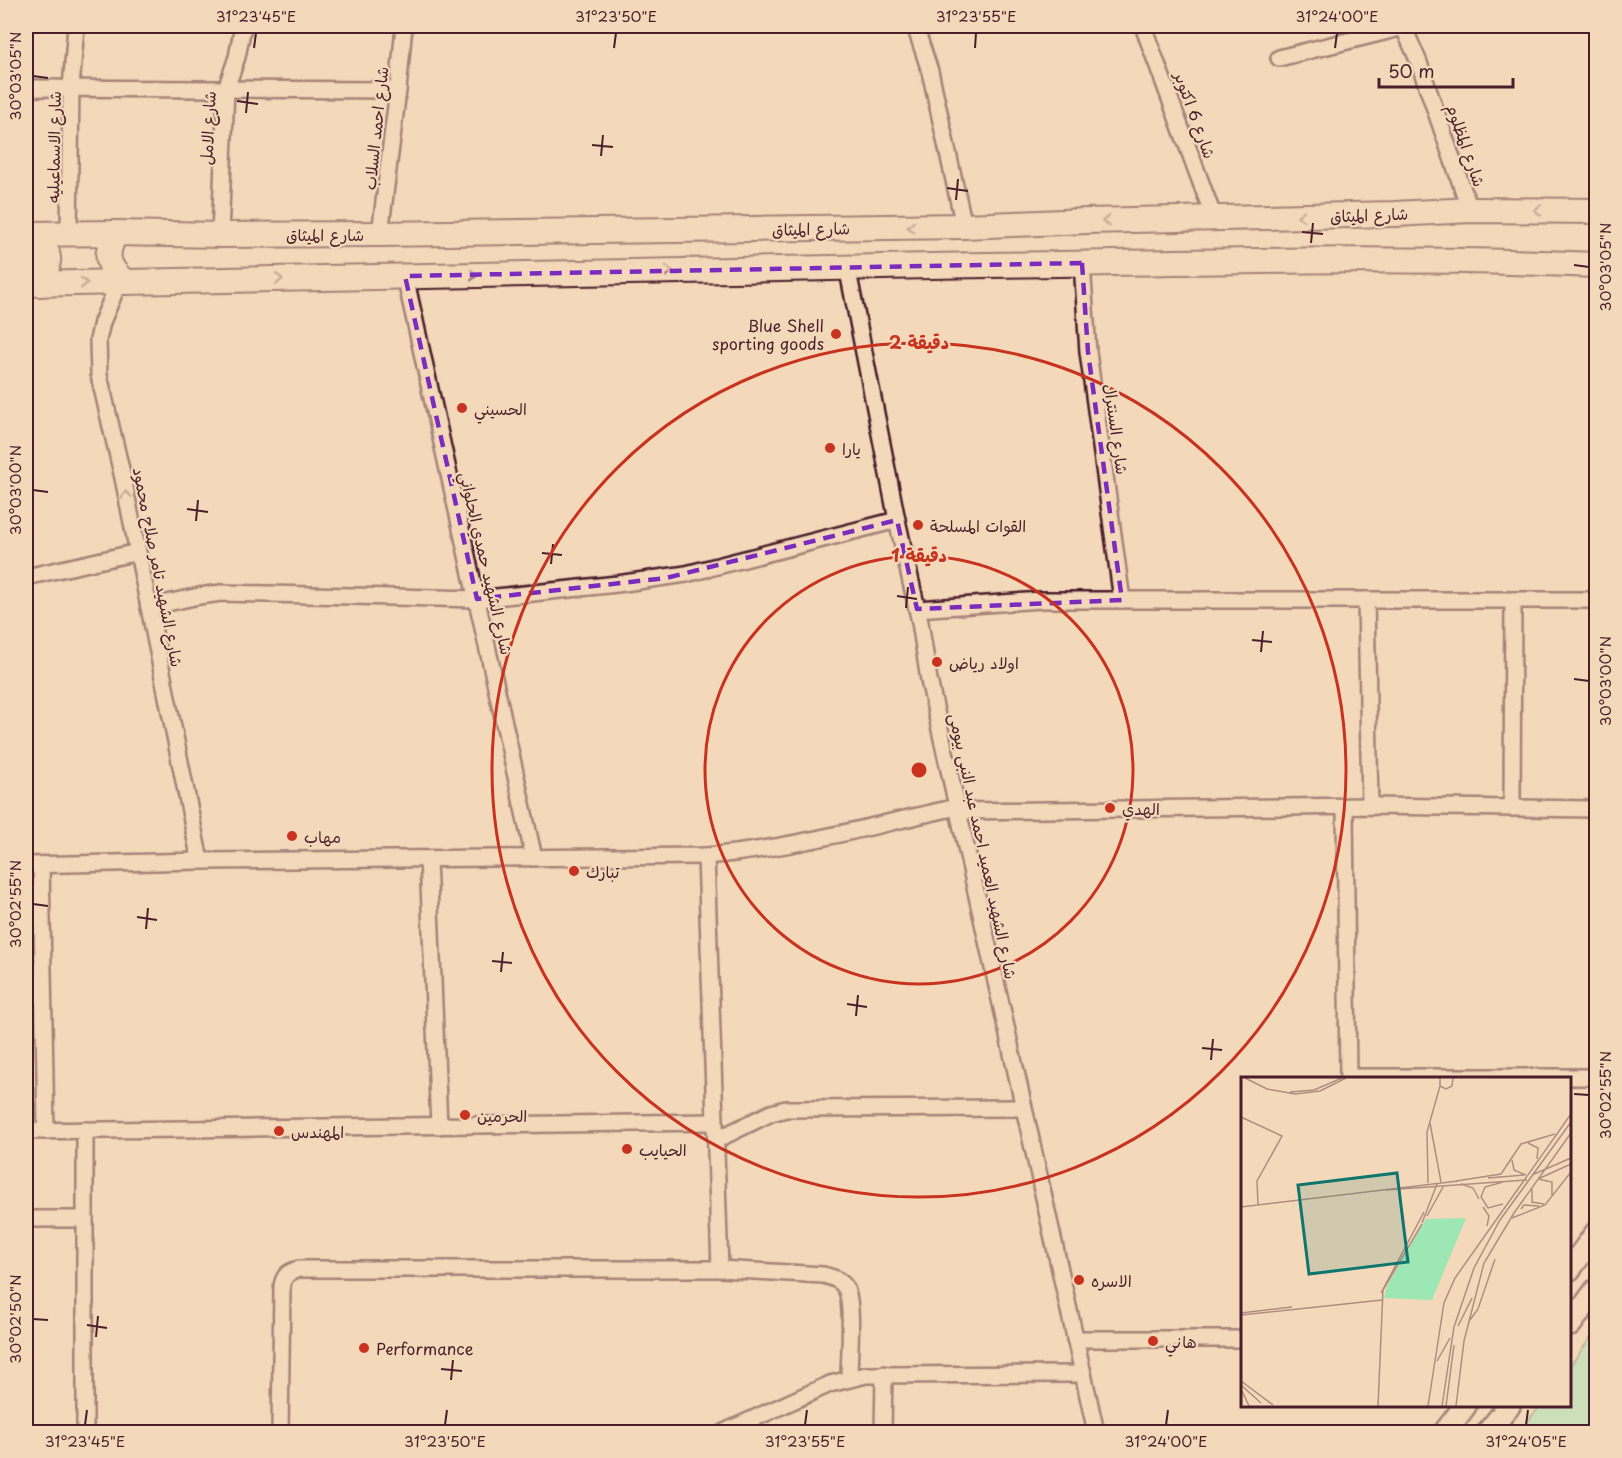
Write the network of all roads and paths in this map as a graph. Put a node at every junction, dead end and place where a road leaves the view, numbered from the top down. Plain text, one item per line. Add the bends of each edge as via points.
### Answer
1 (76, 26) edge
2 (243, 26) edge
3 (404, 26) edge
4 (915, 26) edge
5 (1143, 26) edge
6 (1403, 26) edge
7 (1279, 58) dead end
8 (26, 88) edge
9 (71, 88) junction
10 (226, 89) junction
11 (398, 90) junction
12 (1470, 210) junction
13 (1596, 211) edge
14 (1214, 218) junction
15 (964, 226) junction
16 (69, 233) junction
17 (116, 233) junction
18 (30, 234) edge
19 (380, 234) junction
20 (220, 235) junction
21 (1082, 263) junction
22 (847, 266) junction
23 (1596, 266) edge
24 (405, 276) junction
25 (122, 282) junction
26 (33, 284) edge
27 (897, 520) junction
28 (138, 552) junction
29 (26, 577) edge
30 (477, 599) junction
31 (1122, 600) junction
32 (1366, 600) junction
33 (1513, 600) junction
34 (1596, 600) edge
35 (149, 607) junction
36 (917, 609) junction
37 (1370, 806) junction
38 (1345, 807) junction
39 (1512, 808) junction
40 (1596, 808) edge
41 (958, 809) junction
42 (706, 856) junction
43 (534, 858) junction
44 (428, 859) junction
45 (200, 861) junction
46 (33, 865) edge
47 (1348, 1077) edge
48 (1571, 1077) edge
49 (1596, 1077) edge
50 (1024, 1108) junction
51 (715, 1122) junction
52 (439, 1126) junction
53 (85, 1130) junction
54 (26, 1131) edge
55 (46, 1131) junction
56 (716, 1140) junction
57 (26, 1219) edge
58 (85, 1219) junction
59 (1596, 1233) edge
60 (1571, 1266) edge
61 (720, 1269) junction
62 (1596, 1290) edge
63 (1571, 1323) edge
64 (1075, 1339) junction
65 (1241, 1339) edge
66 (884, 1374) junction
67 (1083, 1374) junction
68 (849, 1378) junction
69 (1465, 1407) edge
70 (1508, 1407) edge
71 (85, 1432) edge
72 (280, 1432) edge
73 (724, 1432) edge
74 (883, 1432) edge
75 (1096, 1432) edge
76 (1445, 1432) edge
77 (1488, 1432) edge

1 - 9 street, شارع الاسماعيليه
2 - 10 street, شارع الامل
3 - 11 street, شارع احمد السلاب
4 - 15 street via 930,71
5 - 14 street, شارع 6 اكتوبر
6 - 7 street
6 - 12 street, شارع المظلوم via 1419,60
8 - 9 street
9 - 10 street
9 - 16 street, شارع الاسماعيليه
10 - 11 street
10 - 20 street, شارع الامل
11 - 19 street, شارع احمد السلاب
13 -> 12 main road, شارع الميثاق
12 -> 14 main road, شارع الميثاق
14 -> 15 main road, شارع الميثاق
15 -> 19 main road, شارع الميثاق
16 - 17 main road, شارع الميثاق
16 - 18 main road, شارع الميثاق
17 - 20 main road, شارع الميثاق
17 - 25 main road via 109,245 108,259
18 - 26 main road via 44,244 49,258 47,272
19 - 20 main road, شارع الميثاق
21 - 22 main road
21 - 23 main road via 1461,261
21 - 31 street, شارع السنترال via 1088,352
24 -> 22 main road
22 - 27 street, شارع الشهيد العميد احمد عبد النبى بيومى
25 -> 24 main road
24 - 30 street, شارع الشهيد حمدي الحلواني
26 -> 25 main road
28 -> 25 street, شارع الشهيد تامر صلاح محمود via 97,358 102,322
27 - 30 street via 666,578
27 - 36 street, شارع الشهيد العميد احمد عبد النبى بيومى
28 - 29 street
28 - 35 street, شارع الشهيد تامر صلاح محمود
30 - 35 street via 221,593
30 - 43 street, شارع الشهيد حمدي الحلواني
31 - 32 street
31 - 36 street via 1041,600
32 - 33 street
32 - 37 street
33 - 34 street
33 - 39 street
35 - 45 street, شارع الشهيد تامر صلاح محمود
36 - 41 street, شارع الشهيد العميد احمد عبد النبى بيومى
37 - 38 street
37 - 39 street
38 - 41 street
38 - 47 street
39 - 40 street
41 - 42 street via 806,841
41 - 50 street, شارع الشهيد العميد احمد عبد النبى بيومى
42 - 43 street
42 - 51 street
43 - 44 street
44 - 45 street
44 - 52 street
45 - 46 street
46 - 55 street
48 - 49 street
50 - 56 street via 786,1109
50 - 64 street, شارع الشهيد العميد احمد عبد النبى بيومى
51 - 52 street
51 - 56 street
52 - 53 street
53 - 55 street
53 - 58 street
54 - 55 street
56 - 61 street
57 - 58 street
58 - 71 street
59 - 60 street
61 - 68 street via 836,1278 846,1287 850,1300
61 - 72 street via 290,1271 282,1286
62 - 63 street
64 - 65 street
64 - 67 street, شارع الشهيد العميد احمد عبد النبى بيومى
66 - 67 street
66 - 68 street
66 - 74 street
67 - 75 street, شارع الشهيد العميد احمد عبد النبى بيومى
68 - 73 street
69 - 76 street
70 - 77 street

